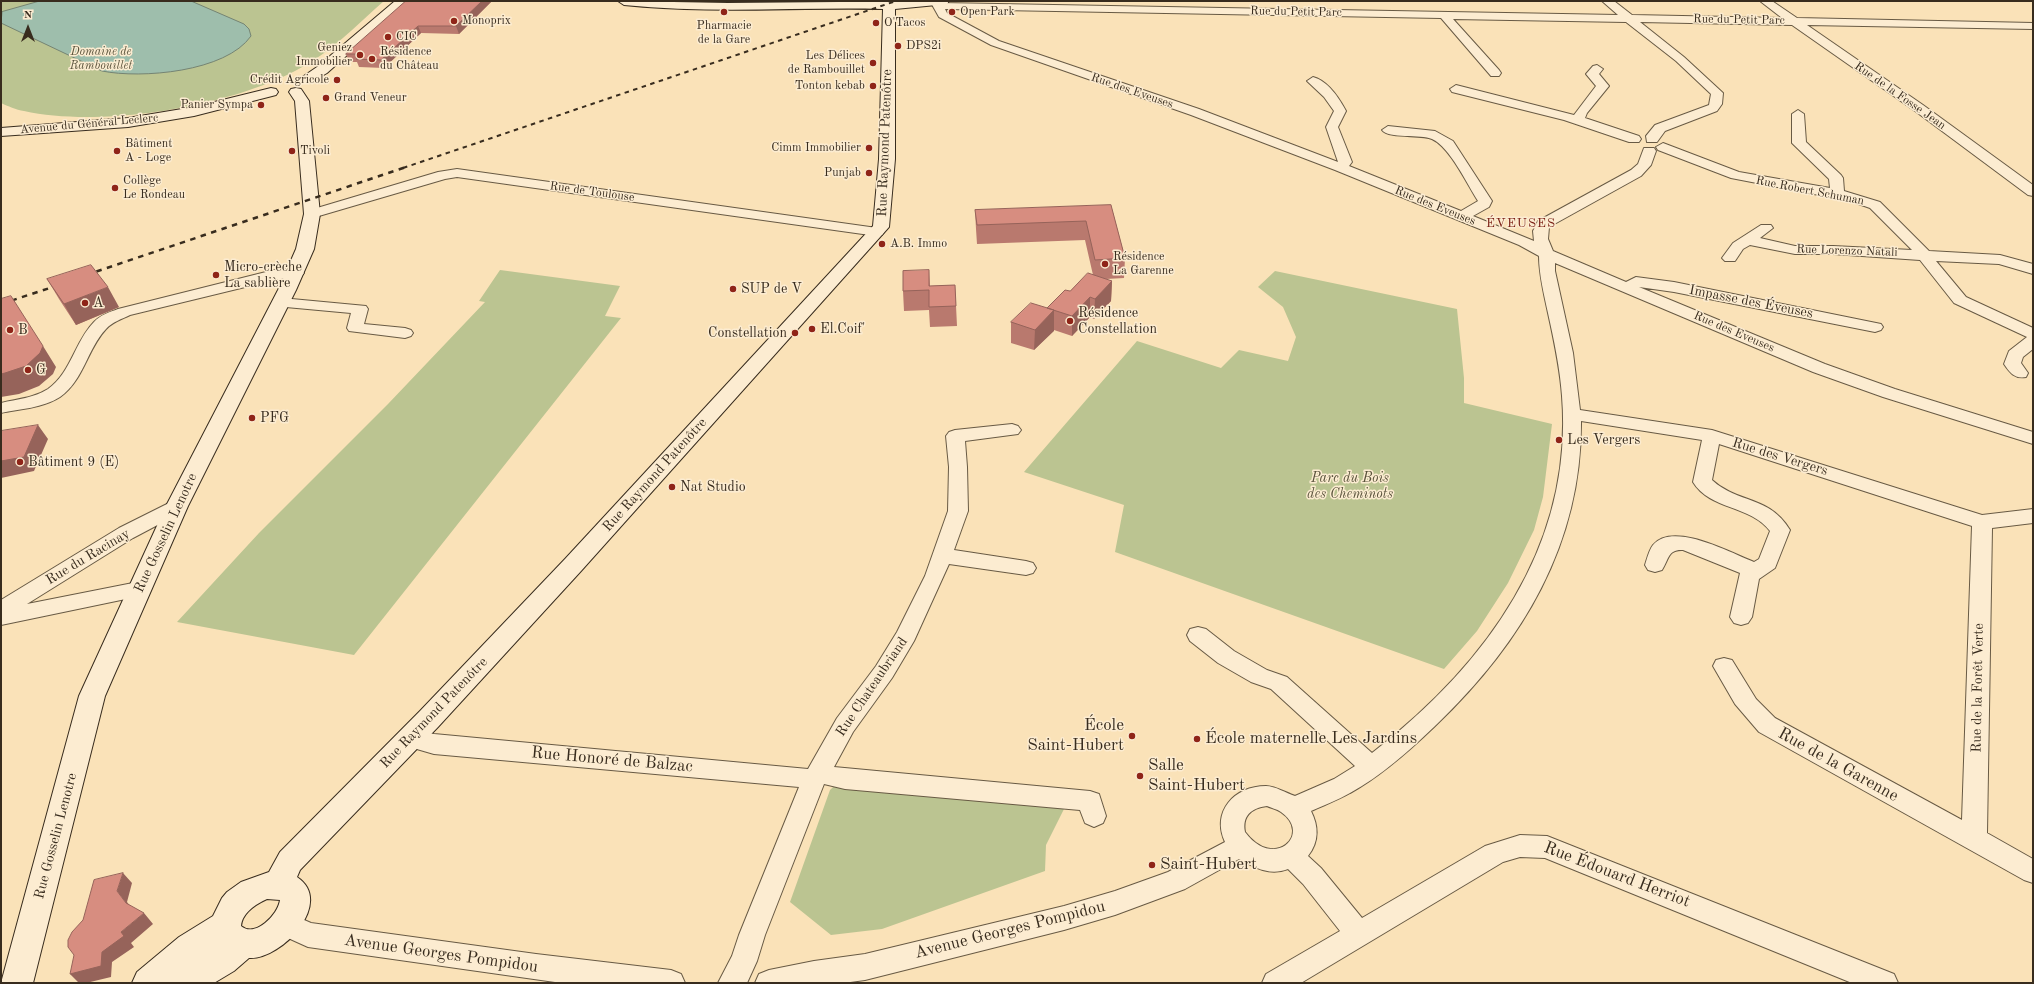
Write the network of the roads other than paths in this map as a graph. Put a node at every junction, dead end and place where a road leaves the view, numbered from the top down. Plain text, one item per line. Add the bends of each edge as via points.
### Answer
1 (402, 1) edge
2 (624, 1) edge
3 (1607, 1) edge
4 (1765, 1) edge
5 (856, 3) edge
6 (882, 4) edge
7 (942, 5) edge
8 (1444, 15) junction
9 (1629, 18) junction
10 (1793, 22) junction
11 (2033, 26) edge
12 (1597, 69) dead end
13 (1495, 73) dead end
14 (1313, 81) dead end
15 (289, 85) junction
16 (1456, 89) dead end
17 (1798, 114) dead end
18 (1578, 120) junction
19 (1388, 130) dead end
20 (1, 132) edge
21 (1655, 146) junction
22 (1340, 167) junction
23 (2033, 192) edge
24 (1837, 194) junction
25 (312, 214) junction
26 (1461, 217) junction
27 (1766, 228) dead end
28 (877, 232) junction
29 (1747, 240) junction
30 (1547, 254) junction
31 (1923, 255) junction
32 (1730, 258) dead end
33 (2033, 269) edge
34 (296, 273) junction
35 (1629, 288) junction
36 (281, 303) junction
37 (1875, 327) dead end
38 (405, 332) dead end
39 (2033, 334) edge
40 (2033, 341) edge
41 (2020, 373) dead end
42 (1, 408) edge
43 (1572, 414) junction
44 (1012, 430) dead end
45 (1712, 436) junction
46 (2031, 438) edge
47 (177, 506) junction
48 (2033, 516) edge
49 (1982, 522) junction
50 (943, 556) junction
51 (1655, 565) dead end
52 (1026, 568) dead end
53 (1756, 571) junction
54 (138, 590) junction
55 (1, 610) edge
56 (1, 617) edge
57 (1740, 617) dead end
58 (1198, 635) dead end
59 (1724, 666) dead end
60 (411, 738) junction
61 (1371, 766) junction
62 (816, 777) junction
63 (1294, 808) junction
64 (1094, 816) dead end
65 (1974, 840) junction
66 (1241, 846) junction
67 (1292, 857) junction
68 (2033, 872) edge
69 (277, 884) junction
70 (286, 924) junction
71 (234, 934) junction
72 (1358, 935) junction
73 (17, 983) edge
74 (148, 983) edge
75 (185, 983) edge
76 (670, 983) edge
77 (732, 983) edge
78 (769, 983) edge
79 (1276, 983) edge
80 (1884, 983) edge

1 - 15 main road via 322,70
2 - 5 main road via 688,7
3 - 9 street
4 - 10 street, Rue de la Fosse Jean
5 - 6 main road
6 - 7 main road
6 - 28 main road, Rue Raymond Patenôtre via 887,159 883,218
7 - 8 street, Rue du Petit Parc
7 - 22 street, Rue des Eveuses via 943,15 994,43 1195,112
8 - 9 street, Rue du Petit Parc
8 - 13 street
9 - 10 street, Rue du Petit Parc
9 - 21 street via 1717,93 1713,108 1660,128 1652,136
10 - 11 street, Rue du Petit Parc
10 - 23 street, Rue de la Fosse Jean via 1918,108
12 - 18 street via 1592,74 1603,86 1581,112
14 - 22 street via 1328,92 1340,111 1332,127 1345,162
15 - 20 main road, Avenue du Général Leclerc via 189,113 111,125
15 - 25 main road, Rue Gosselin Lenotre via 302,101 308,143
16 - 18 street
17 - 24 street via 1799,142 1836,178
18 - 21 street, Rue Robert Schuman via 1634,139 1632,143 1636,147
19 - 26 street via 1435,135 1448,144 1485,201
21 - 24 street, Rue Robert Schuman via 1736,176
21 - 30 street via 1636,174 1542,224 1542,244
22 - 26 street, Rue des Eveuses
24 - 31 street, Rue Robert Schuman via 1875,205
25 - 28 street, Rue de Toulouse via 457,173
25 - 34 main road, Rue Gosselin Lenotre via 308,237
26 - 30 street, Rue des Eveuses
27 - 29 street
28 - 60 main road, Rue Raymond Patenôtre via 568,571
29 - 31 street, Rue Lorenzo Natali via 1795,250
29 - 32 street via 1738,246
30 - 35 street, Rue des Eveuses
30 - 43 street via 1547,271 1565,360
31 - 33 street, Rue Lorenzo Natali via 2000,260
31 - 39 street, Rue Robert Schuman via 1960,300
34 - 36 main road, Rue Gosselin Lenotre
34 - 42 street via 267,277 124,312 110,318 100,325 83,350 66,384 53,394
35 - 37 street, Impasse des Éveuses via 1636,282 1674,287
35 - 46 street, Rue des Eveuses via 1826,370
36 - 38 street via 360,309 355,328
36 - 47 main road, Rue Gosselin Lenotre
40 - 41 street via 2015,355 2012,364
43 - 45 street, Rue des Vergers
43 - 61 street via 1571,461 1564,509 1545,563 1523,607 1486,659 1445,704
44 - 50 street, Rue Chateaubriand via 955,436 958,512
45 - 49 street, Rue des Vergers
45 - 53 street via 1702,482 1708,489 1726,498 1763,511 1773,519 1780,530 1768,564
47 - 54 main road, Rue Gosselin Lenotre
47 - 55 street, Rue du Racinay via 126,533
48 - 49 street
49 - 65 street, Rue de la Forêt Verte
50 - 52 street
50 - 62 street, Rue Chateaubriand via 906,635 884,672 845,724
51 - 53 street via 1661,549 1670,542 1685,543
53 - 57 street via 1749,576
54 - 56 street, Rue du Racinay
54 - 73 main road, Rue Gosselin Lenotre via 92,696
58 - 61 street via 1226,658 1259,676 1279,683
59 - 65 street, Rue de la Garenne via 1751,711 1767,725
60 - 62 street, Rue Honoré de Balzac via 434,744
60 - 69 main road, Rue Raymond Patenôtre via 290,861
61 - 63 street via 1342,786
62 - 64 street, Rue Honoré de Balzac via 1090,801
62 - 77 street, Rue Chateaubriand via 752,935 744,961
63 - 66 street via 1267,796 1252,798 1239,805 1234,813 1232,825 1235,838
63 - 67 street via 1305,823 1307,831 1303,846
65 - 68 street
66 - 67 street via 1260,858 1272,860
66 - 78 street, Avenue Georges Pompidou via 1176,881 1064,918 865,967
67 - 72 street via 1312,876
69 - 70 main road via 293,892 296,900 295,909
69 - 71 main road via 258,888 243,896 232,908
70 - 71 main road via 266,940 254,943
70 - 76 street, Avenue Georges Pompidou via 308,935
71 - 74 main road via 190,947
71 - 75 main road via 223,961
72 - 79 street, Rue Édouard Herriot
72 - 80 street, Rue Édouard Herriot via 1494,854 1519,844 1531,844 1547,847 1664,893

